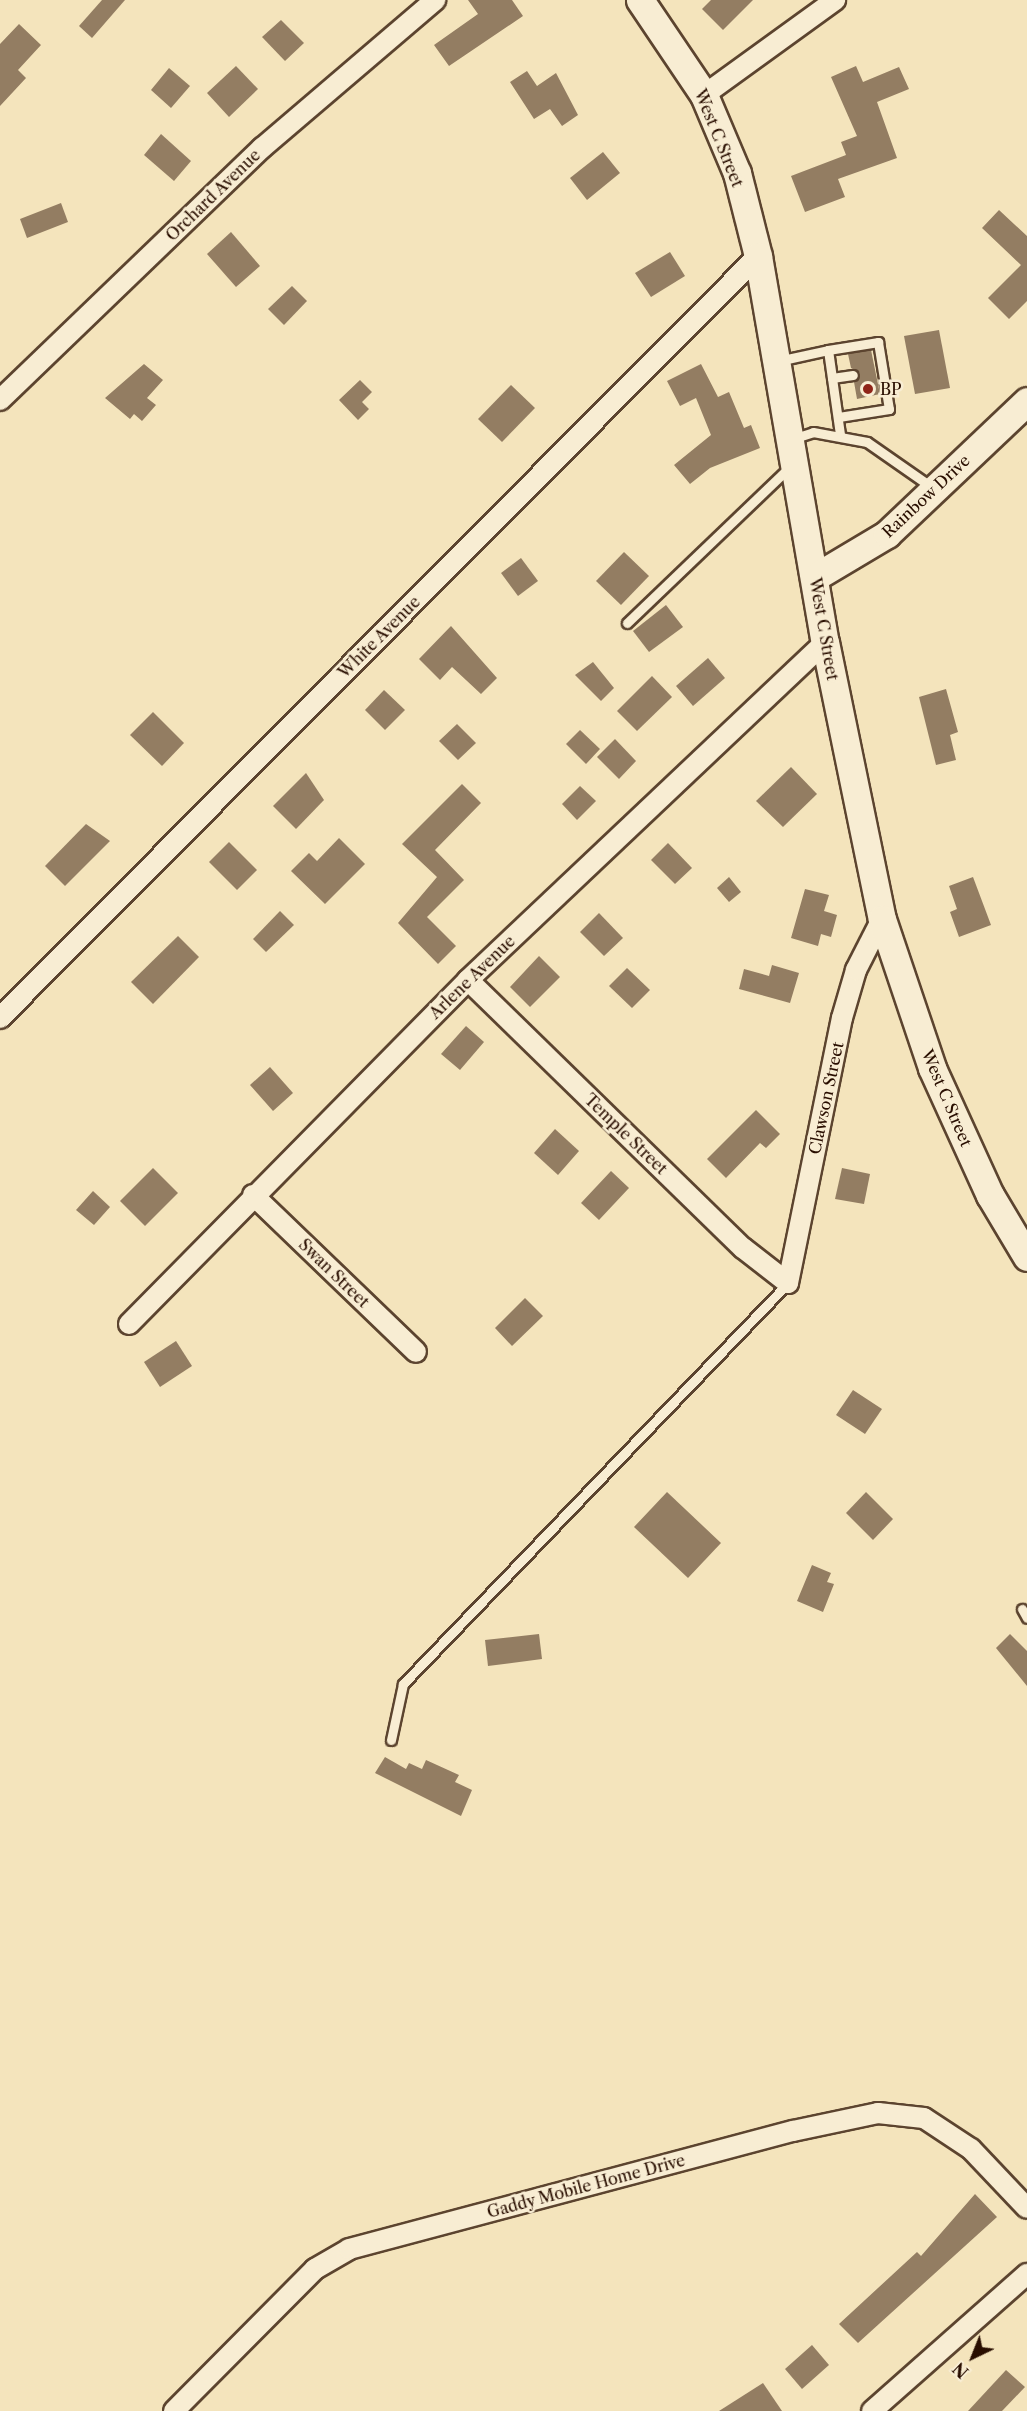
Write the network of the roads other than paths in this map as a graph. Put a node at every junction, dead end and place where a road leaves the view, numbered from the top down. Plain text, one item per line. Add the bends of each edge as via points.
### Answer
1 (435, 0) edge
2 (640, 0) edge
3 (835, 0) edge
4 (704, 95) junction
5 (758, 256) junction
6 (828, 350) junction
7 (777, 361) junction
8 (853, 375) dead end
9 (832, 378) junction
10 (0, 400) edge
11 (1027, 401) edge
12 (839, 417) junction
13 (840, 434) junction
14 (793, 451) junction
15 (935, 489) junction
16 (815, 577) junction
17 (627, 622) dead end
18 (825, 642) junction
19 (882, 919) junction
20 (468, 980) junction
21 (0, 1018) edge
22 (253, 1195) junction
23 (1027, 1257) edge
24 (788, 1283) junction
25 (129, 1324) dead end
26 (416, 1352) dead end
27 (391, 1740) dead end
28 (1027, 2208) edge
29 (1027, 2274) edge
30 (174, 2411) edge
31 (872, 2411) edge

1 - 10 street, Orchard Avenue via 262,148
2 - 4 main road, West C Street
3 - 4 street
4 - 5 main road, West C Street via 737,173
5 - 7 main road, West C Street
5 - 21 street, White Avenue
6 - 7 lane
6 - 9 lane
6 - 12 lane via 878,342 879,370 889,410
7 - 14 main road, West C Street
8 - 9 lane
9 - 12 lane
11 - 15 main road, Rainbow Drive
12 - 13 lane
13 - 14 lane via 813,432
13 - 15 lane via 867,442
14 - 16 main road, West C Street
14 - 17 lane
15 - 16 main road, Rainbow Drive via 888,534
16 - 18 main road, West C Street
18 - 19 main road, West C Street
18 - 20 street, Arlene Avenue
19 - 23 main road, West C Street via 932,1068 990,1195
19 - 24 street, Clawson Street via 856,970 842,1018
20 - 22 street, Arlene Avenue
20 - 24 street, Temple Street via 743,1248
22 - 25 street, Arlene Avenue
22 - 26 street, Swan Street
24 - 27 lane via 403,1684
28 - 30 street, Gaddy Mobile Home Drive via 971,2149 924,2118 878,2113 793,2131 349,2249 315,2269
29 - 31 street

